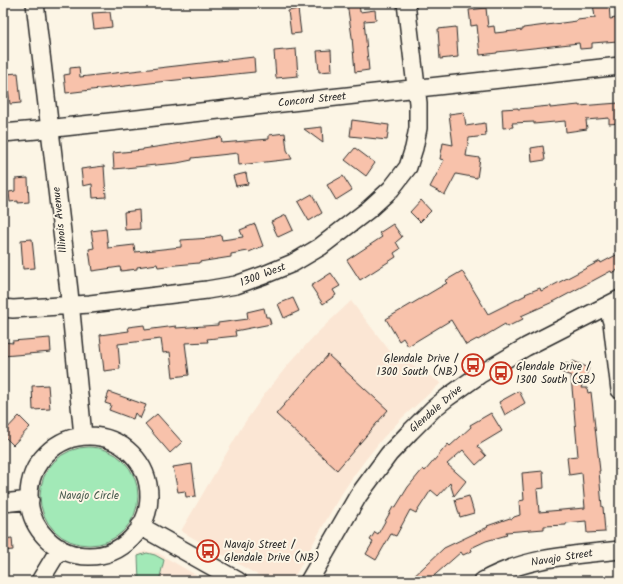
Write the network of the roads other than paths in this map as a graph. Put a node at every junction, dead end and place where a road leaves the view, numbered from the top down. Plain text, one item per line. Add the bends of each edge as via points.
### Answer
1 (35, 3) edge
2 (406, 3) edge
3 (620, 66) edge
4 (416, 88) junction
5 (50, 128) junction
6 (3, 133) edge
7 (614, 303) edge
8 (70, 305) junction
9 (3, 308) edge
10 (620, 390) edge
11 (83, 436) junction
12 (30, 500) junction
13 (3, 503) edge
14 (140, 526) junction
15 (60, 548) junction
16 (620, 550) edge
17 (40, 581) edge
18 (238, 581) edge
19 (309, 581) edge
20 (483, 581) edge

1 - 5 street, Illinois Avenue
2 - 4 street, 1300 West
3 - 4 street, Concord Street
4 - 5 street, Concord Street
4 - 8 street, 1300 West via 418,128 408,167 391,189 368,210 320,247 293,263 236,285
5 - 6 street, Concord Street
5 - 8 street, Illinois Avenue
7 - 10 street via 612,322
7 - 19 street, Glendale Drive via 526,347 479,375 433,409 389,454 358,496
8 - 9 street, 1300 West
8 - 11 street, Illinois Avenue
11 - 12 street via 55,446 41,460 32,478
11 - 14 street via 113,441 138,462 144,472 148,494 147,510
12 - 13 street
12 - 15 street via 38,526 43,534
14 - 15 street via 120,547 100,555 80,555
14 - 18 street
15 - 17 street
16 - 20 street, Navajo Street via 538,560 493,575

